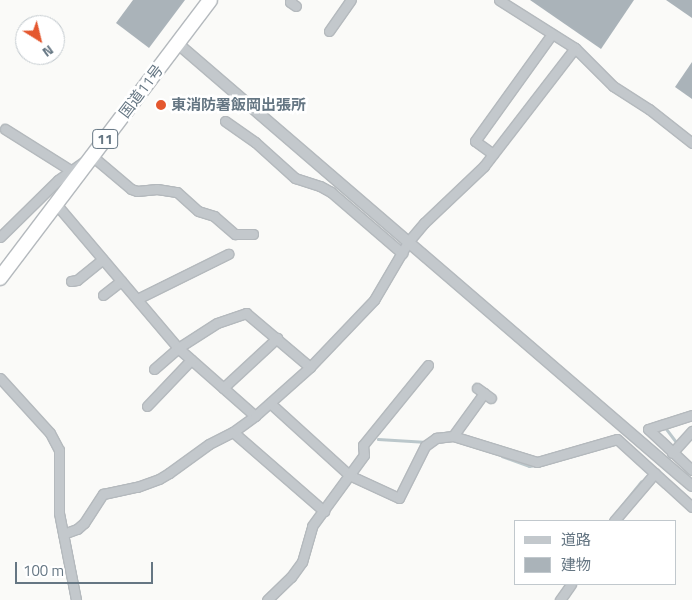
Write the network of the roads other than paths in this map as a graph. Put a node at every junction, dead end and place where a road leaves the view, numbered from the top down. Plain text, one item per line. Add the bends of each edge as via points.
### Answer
1 (210, 0) edge
2 (351, 0) edge
3 (499, 0) edge
4 (329, 31) dead end
5 (552, 34) junction
6 (178, 43) junction
7 (575, 48) junction
8 (225, 121) dead end
9 (5, 129) dead end
10 (692, 143) edge
11 (494, 154) junction
12 (92, 156) junction
13 (70, 170) junction
14 (56, 204) junction
15 (253, 234) dead end
16 (0, 237) edge
17 (408, 242) junction
18 (402, 253) junction
19 (228, 254) dead end
20 (103, 260) junction
21 (0, 278) edge
22 (121, 280) junction
23 (71, 281) dead end
24 (103, 295) dead end
25 (137, 299) junction
26 (277, 338) junction
27 (178, 348) junction
28 (191, 360) junction
29 (428, 365) dead end
30 (310, 367) junction
31 (154, 368) dead end
32 (0, 378) edge
33 (223, 388) junction
34 (484, 393) dead end
35 (270, 403) junction
36 (147, 406) dead end
37 (692, 415) edge
38 (255, 416) junction
39 (692, 431) edge
40 (233, 432) junction
41 (452, 436) junction
42 (660, 441) junction
43 (651, 451) junction
44 (672, 453) junction
45 (642, 461) junction
46 (692, 470) edge
47 (655, 473) junction
48 (350, 475) junction
49 (692, 486) edge
50 (692, 507) edge
51 (324, 511) junction
52 (615, 520) edge
53 (63, 534) junction
54 (570, 585) edge
55 (76, 600) edge
56 (267, 600) edge
57 (560, 600) edge

1 - 6 highway, 国道11号 / 11
2 - 4 street
3 - 5 street
5 - 7 street
5 - 11 street via 475,141
6 - 12 highway, 国道11号 / 11
6 - 17 street
7 - 10 street via 613,86
7 - 11 street
8 - 18 street via 255,142 295,178 331,192
9 - 13 street
11 - 17 street
12 - 13 street
12 - 14 highway, 国道11号 / 11
12 - 15 street via 131,189 177,192 198,211 214,216 235,234
13 - 16 street
14 - 20 street
14 - 21 highway, 国道11号 / 11
17 - 18 street
17 - 43 street
18 - 30 street via 374,300
19 - 25 street
20 - 22 street
20 - 23 street
22 - 24 street
22 - 25 street
25 - 27 street
26 - 27 street via 246,313 216,323
26 - 30 street
26 - 33 street
27 - 28 street
27 - 31 street
28 - 33 street
28 - 36 street
29 - 48 street via 363,445 364,455
30 - 35 street
32 - 53 street via 55,441 60,462
33 - 38 street
34 - 41 street
35 - 38 street
35 - 48 street
37 - 42 street via 648,429
38 - 40 street
39 - 44 street
40 - 51 street
40 - 53 street via 209,444 159,479 103,494 84,523
41 - 45 street via 537,462 617,439
41 - 48 street via 436,438 429,443 399,498
42 - 43 street
42 - 44 street
43 - 45 street
43 - 49 street
44 - 46 street
45 - 47 street
47 - 50 street
47 - 52 street
48 - 51 street
51 - 56 street via 308,535 302,562
53 - 55 street
54 - 57 street

